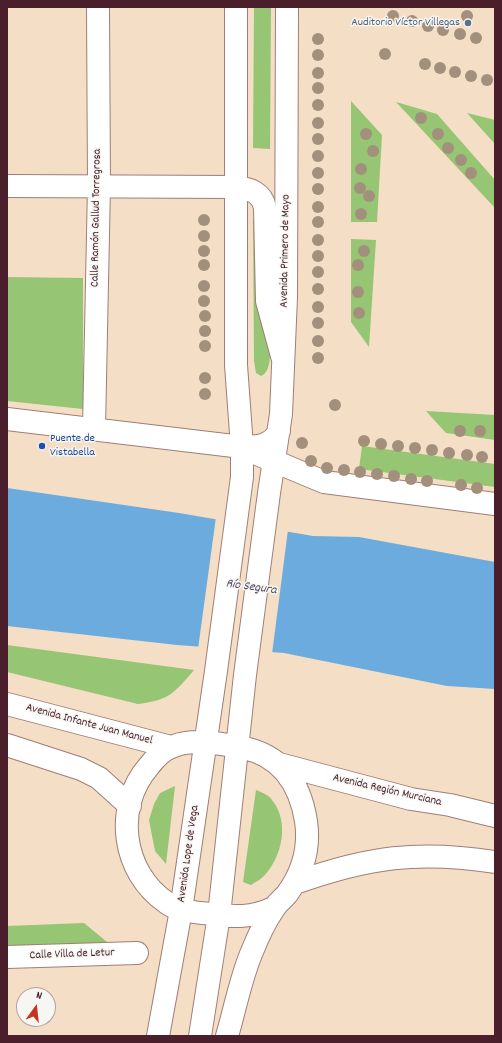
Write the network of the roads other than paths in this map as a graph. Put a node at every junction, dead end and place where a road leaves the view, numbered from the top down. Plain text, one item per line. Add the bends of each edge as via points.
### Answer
1 (98, 7) edge
2 (236, 7) edge
3 (287, 7) edge
4 (7, 186) edge
5 (99, 186) junction
6 (236, 187) junction
7 (284, 363) junction
8 (7, 419) edge
9 (94, 428) junction
10 (279, 431) junction
11 (242, 447) junction
12 (274, 461) junction
13 (495, 504) edge
14 (7, 704) edge
15 (205, 743) junction
16 (7, 745) edge
17 (171, 747) junction
18 (238, 747) junction
19 (279, 764) junction
20 (130, 806) junction
21 (495, 816) edge
22 (495, 862) edge
23 (295, 883) junction
24 (273, 908) junction
25 (181, 910) junction
26 (219, 915) junction
27 (137, 953) dead end
28 (7, 956) edge
29 (228, 1035) edge
30 (157, 1036) edge
31 (200, 1036) edge

1 - 5 main road, Calle Ramón Gallud Torregrosa
2 - 6 main road
3 - 7 main road, Avenida Primero de Mayo
4 - 5 main road
5 - 6 main road
5 - 9 main road, Calle Ramón Gallud Torregrosa
6 - 7 main road via 254,191 264,203 267,301
6 - 11 main road via 236,371
7 - 10 main road, Avenida Primero de Mayo
8 - 9 main road
9 - 11 main road
10 - 11 main road via 267,444
10 - 12 main road, Avenida Primero de Mayo
11 - 12 main road
11 - 15 main road, Avenida Lope de Vega via 240,490
12 - 13 main road via 324,482
12 - 18 main road, Avenida Primero de Mayo via 245,675
14 - 17 main road, Avenida Infante Juan Manuel
15 - 17 main road
15 - 18 main road
15 - 25 main road, Avenida Lope de Vega
16 - 20 main road via 81,769 99,778
17 - 20 main road via 144,771 137,782
18 - 19 main road via 264,754
18 - 26 main road
19 - 21 main road, Avenida Región Murciana via 390,794
19 - 23 main road via 297,791 306,827 306,852
20 - 25 main road via 126,834 136,869 155,893
22 - 23 main road via 439,856 379,859 336,868
23 - 24 main road
24 - 26 main road via 248,916
24 - 29 main road via 251,954
25 - 26 main road
25 - 30 main road, Avenida Lope de Vega
26 - 31 main road
27 - 28 main road, Calle Villa de Letur

